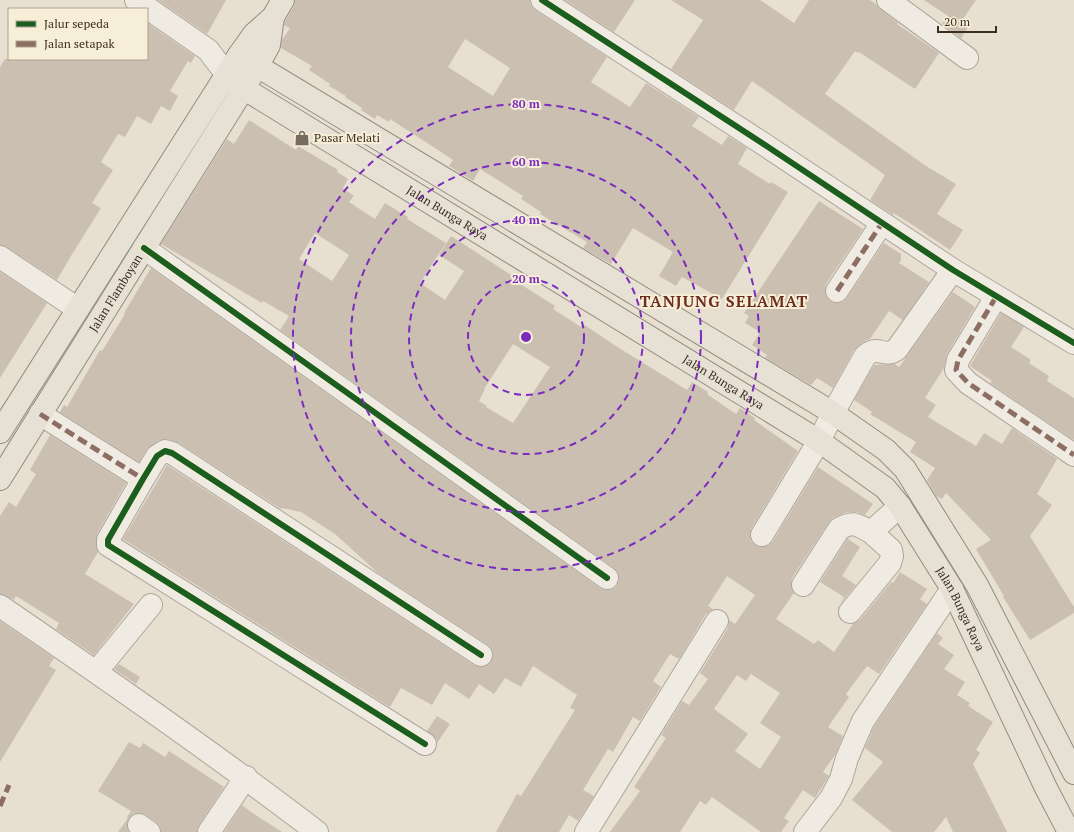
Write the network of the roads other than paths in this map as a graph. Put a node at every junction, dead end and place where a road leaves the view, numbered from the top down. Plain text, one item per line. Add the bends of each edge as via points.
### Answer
1 (136, 0) edge
2 (542, 0) edge
3 (888, 0) edge
4 (148, 8) edge
5 (148, 8) edge
6 (278, 9) edge
7 (208, 50) junction
8 (967, 58) dead end
9 (248, 61) junction
10 (227, 75) junction
11 (243, 88) junction
12 (882, 223) junction
13 (144, 248) junction
14 (0, 258) edge
15 (953, 270) junction
16 (837, 292) dead end
17 (996, 297) junction
18 (78, 309) junction
19 (1074, 343) edge
20 (833, 413) junction
21 (40, 414) junction
22 (0, 432) edge
23 (819, 441) junction
24 (1074, 456) edge
25 (0, 479) edge
26 (143, 479) junction
27 (900, 506) junction
28 (871, 532) junction
29 (762, 535) dead end
30 (607, 578) dead end
31 (803, 585) dead end
32 (952, 589) junction
33 (151, 605) dead end
34 (0, 606) edge
35 (850, 612) dead end
36 (717, 621) dead end
37 (481, 655) dead end
38 (96, 672) junction
39 (426, 744) dead end
40 (1074, 773) edge
41 (246, 777) junction
42 (209, 832) edge
43 (317, 832) edge
44 (586, 832) edge
45 (805, 832) edge
46 (1070, 832) edge

1 - 5 street
2 - 12 street
3 - 8 street
4 - 7 street
6 - 9 main road via 269,45
7 - 9 street
7 - 10 street
9 - 10 main road, Jalan Flamboyan
9 - 11 main road, Jalan Flamboyan
9 - 20 main road, Jalan Bunga Raya
10 - 11 main road, Jalan Bunga Raya
10 - 18 main road, Jalan Flamboyan
11 - 13 main road, Jalan Flamboyan
11 - 23 main road, Jalan Bunga Raya
12 - 15 street
12 - 16 street
13 - 21 main road, Jalan Flamboyan
13 - 30 street
14 - 18 street
15 - 17 street
15 - 20 street via 897,349 892,353 875,350 865,356
17 - 19 street
17 - 24 street via 958,360 956,370 968,383
18 - 22 main road, Jalan Flamboyan
20 - 23 street
20 - 40 main road, Jalan Bunga Raya via 886,450 905,469 977,585
21 - 25 main road, Jalan Flamboyan
21 - 26 street
23 - 27 main road, Jalan Bunga Raya via 885,488
23 - 29 street
26 - 37 street via 157,456 165,451 172,452
26 - 39 street via 108,540 108,545
27 - 28 street
27 - 32 main road, Jalan Bunga Raya
28 - 31 street via 854,524 847,524 839,529
28 - 35 street via 891,550 892,556 890,563
32 - 45 street via 863,721 841,779 831,798
32 - 46 main road, Jalan Bunga Raya via 1046,788
33 - 38 street
34 - 38 street
36 - 44 street
38 - 41 street
41 - 42 street
41 - 43 street

